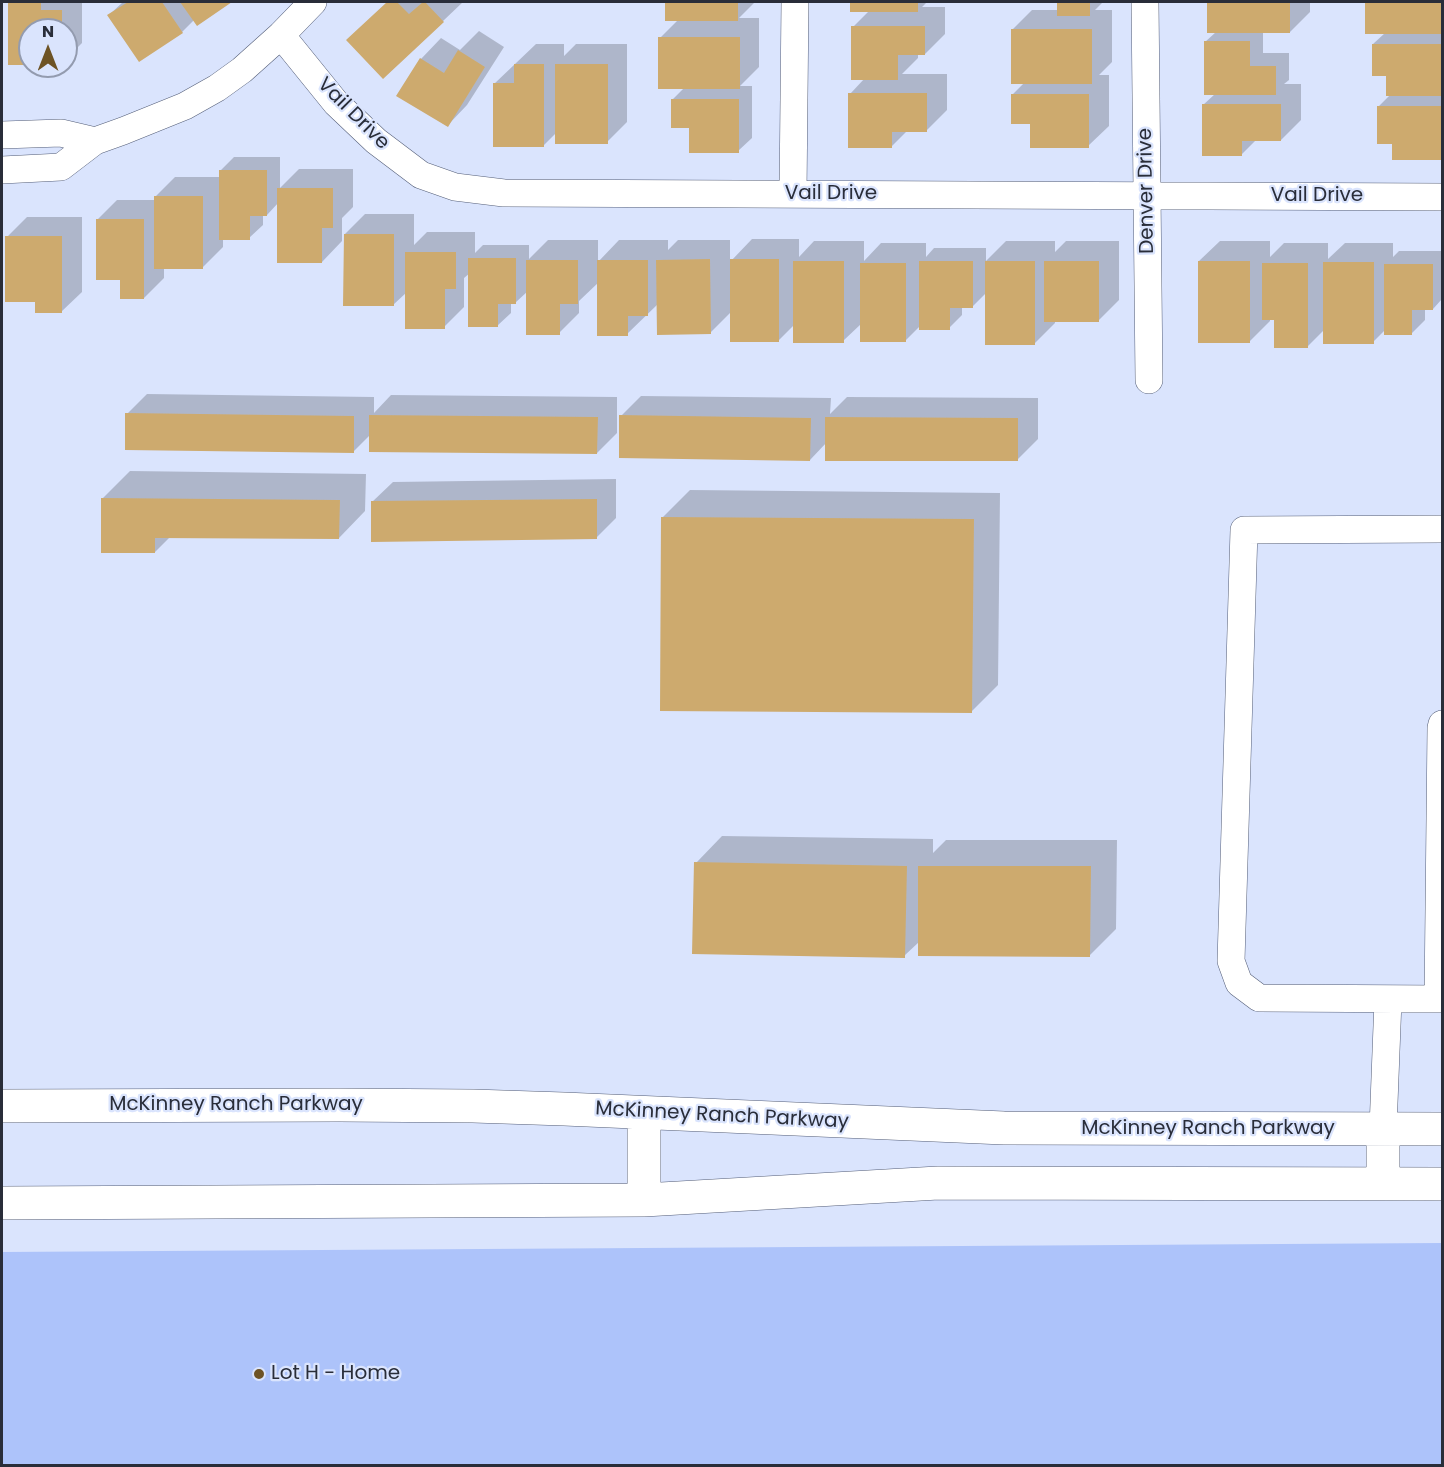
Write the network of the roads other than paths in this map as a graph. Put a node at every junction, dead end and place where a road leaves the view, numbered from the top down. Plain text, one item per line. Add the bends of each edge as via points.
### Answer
1 (313, 2) edge
2 (795, 2) edge
3 (1145, 2) edge
4 (281, 35) junction
5 (2, 135) edge
6 (94, 141) junction
7 (2, 170) edge
8 (793, 194) junction
9 (1148, 195) junction
10 (1443, 197) edge
11 (1149, 380) dead end
12 (1443, 529) edge
13 (1443, 724) edge
14 (1440, 999) edge
15 (1388, 1000) junction
16 (2, 1106) edge
17 (644, 1113) junction
18 (1383, 1129) junction
19 (1443, 1130) edge
20 (1383, 1184) junction
21 (1443, 1184) edge
22 (644, 1200) junction
23 (2, 1203) edge

1 - 4 street
2 - 8 street
3 - 9 street, Denver Drive
4 - 6 street via 217,88 185,106
4 - 8 street, Vail Drive via 336,103 376,141 421,175 455,187 504,193
5 - 6 street via 61,133
6 - 7 street via 61,167
8 - 9 street, Vail Drive
9 - 10 street, Vail Drive
9 - 11 street, Denver Drive
12 - 15 street via 1244,530 1231,961 1239,983 1259,998
13 - 14 street
14 - 15 street
15 - 18 street
16 - 17 main road, McKinney Ranch Parkway via 473,1106
17 - 18 main road, McKinney Ranch Parkway via 1004,1128
17 - 22 main road
18 - 19 main road, McKinney Ranch Parkway
18 - 20 main road
20 - 21 main road
20 - 22 main road via 938,1184
22 - 23 main road

